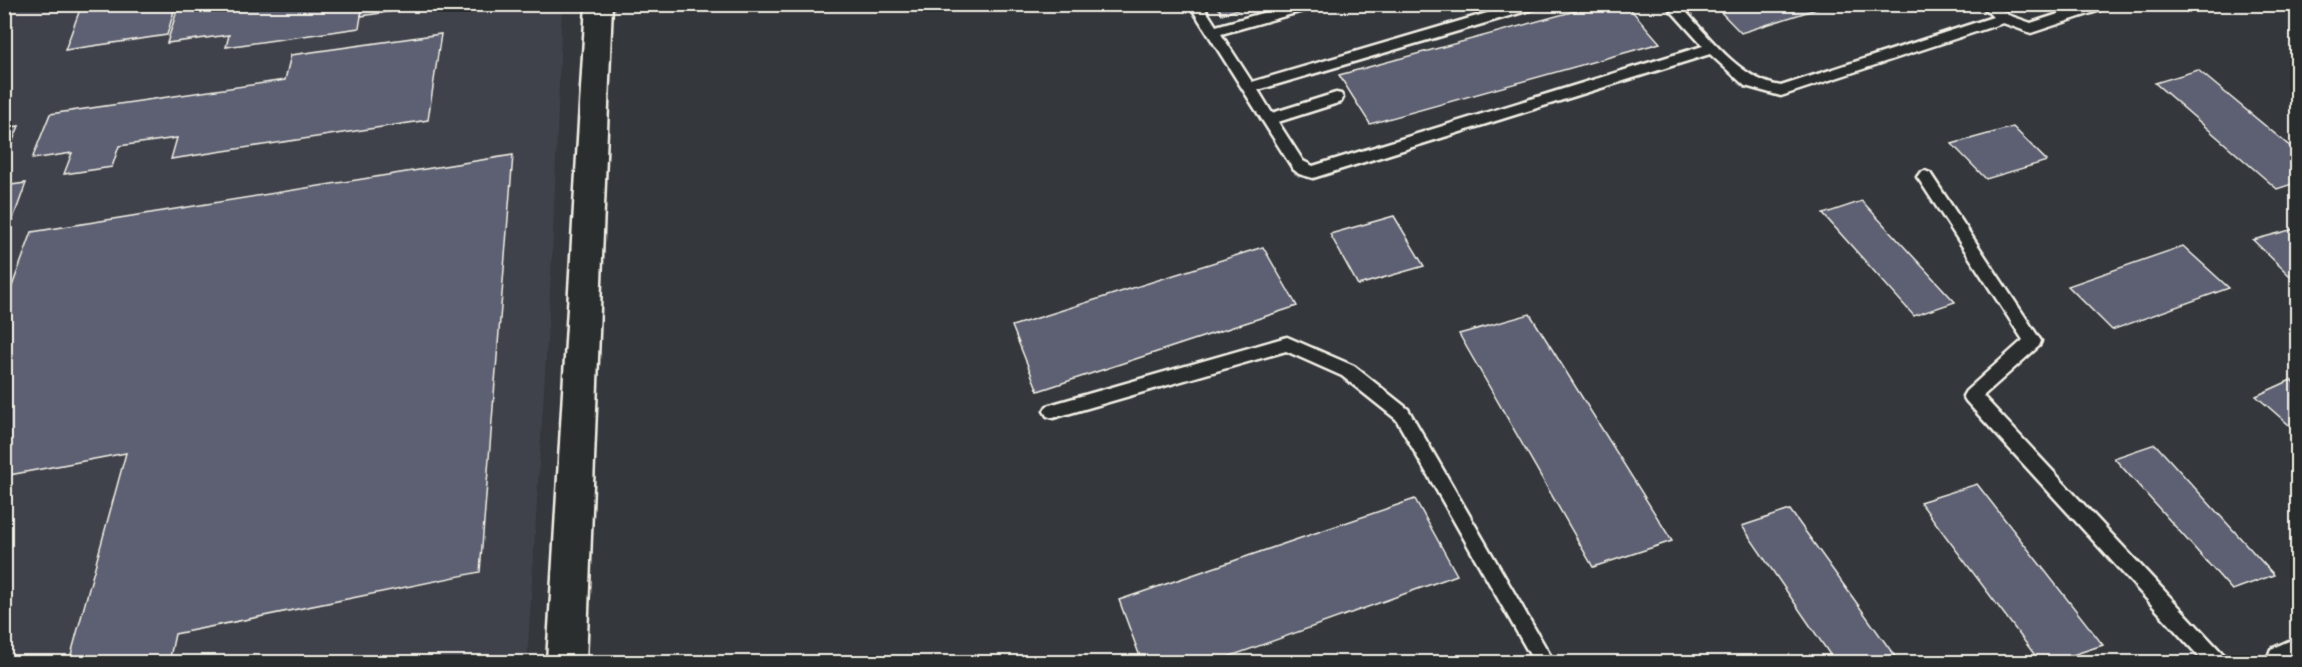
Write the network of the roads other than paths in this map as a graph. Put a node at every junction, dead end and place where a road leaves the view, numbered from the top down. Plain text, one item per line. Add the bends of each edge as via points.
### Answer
1 (599, 4) edge
2 (1195, 4) edge
3 (1312, 4) edge
4 (1534, 4) edge
5 (1671, 4) edge
6 (1986, 4) edge
7 (2105, 4) edge
8 (2003, 18) junction
9 (1213, 32) junction
10 (1713, 48) junction
11 (1249, 88) junction
12 (1336, 98) dead end
13 (1269, 119) junction
14 (1925, 177) dead end
15 (1053, 411) dead end
16 (2298, 656) edge
17 (566, 663) edge
18 (1544, 663) edge
19 (2217, 663) edge
20 (2285, 663) edge

1 - 17 street
2 - 9 lane
3 - 9 lane
4 - 11 lane
5 - 10 lane
6 - 8 lane
7 - 8 lane via 2031,28
8 - 10 lane via 1781,91 1746,82
9 - 11 lane
10 - 13 lane via 1321,171 1304,170 1298,165
11 - 13 lane
12 - 13 lane
14 - 19 lane via 2033,341 1972,396
15 - 18 lane via 1287,344 1348,371 1402,414
16 - 20 street

